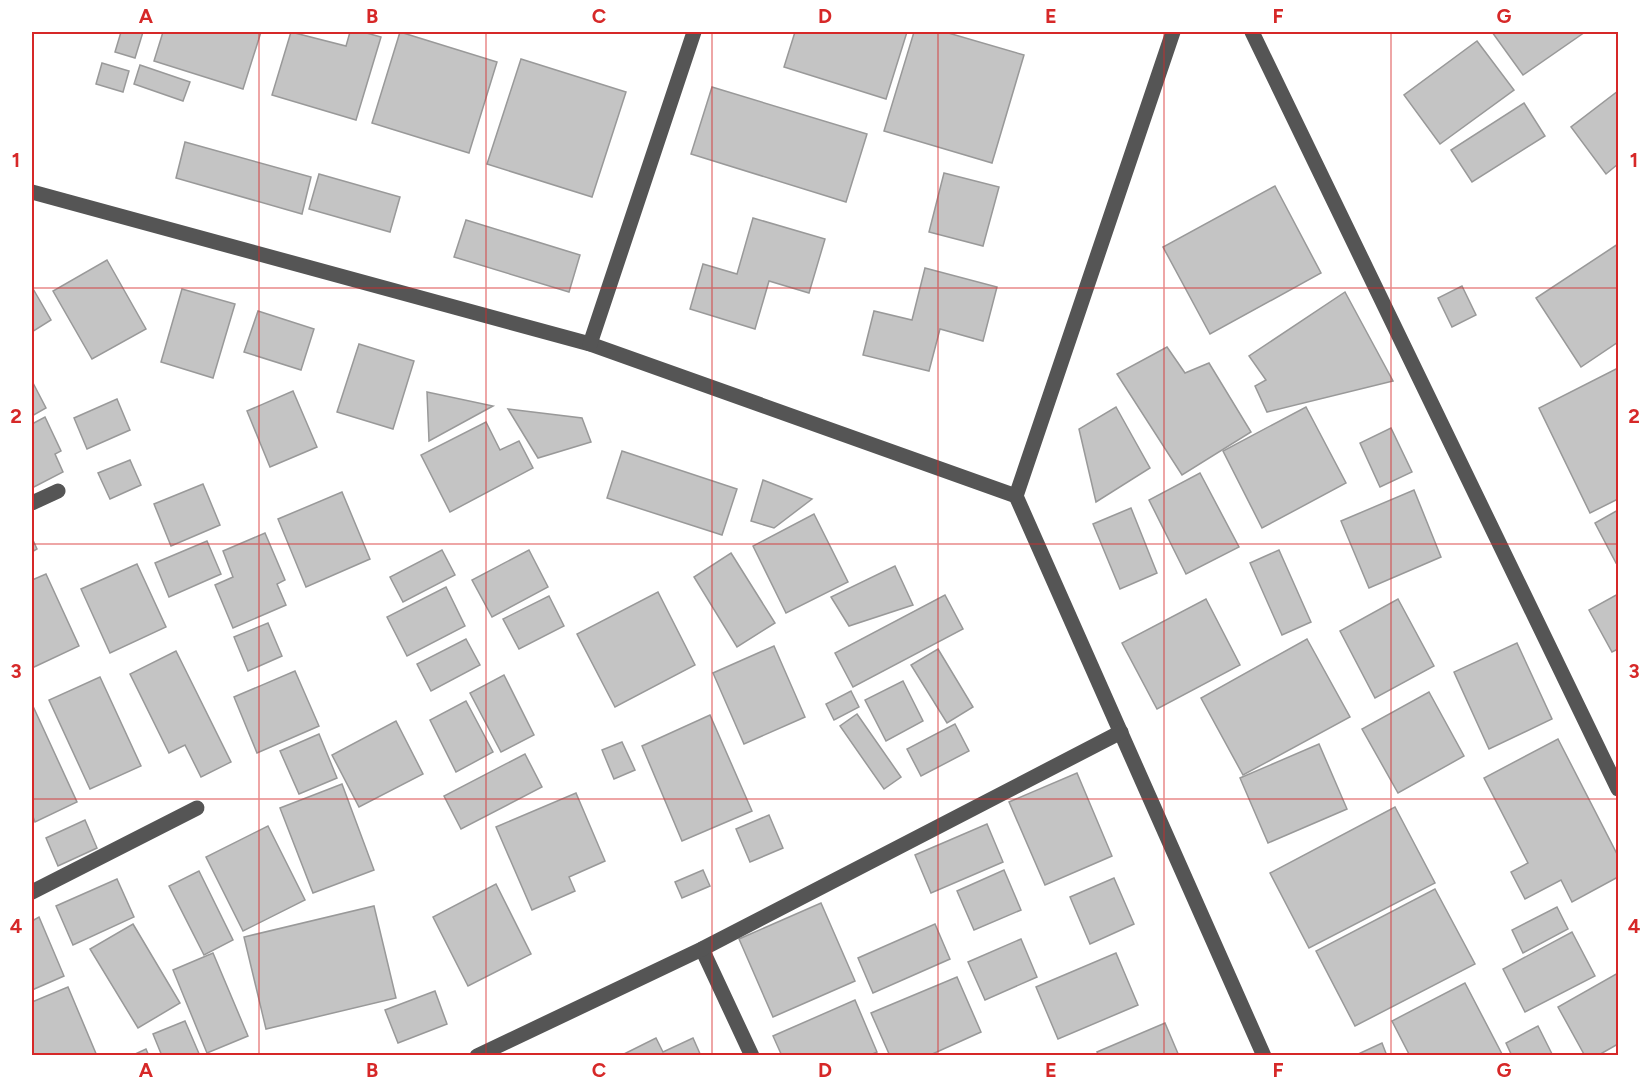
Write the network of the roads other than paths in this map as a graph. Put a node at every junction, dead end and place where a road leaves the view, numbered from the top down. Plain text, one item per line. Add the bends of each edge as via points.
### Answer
1 (694, 32) edge
2 (1173, 32) edge
3 (1252, 32) edge
4 (32, 192) edge
5 (590, 344) junction
6 (57, 491) dead end
7 (1016, 496) junction
8 (32, 503) edge
9 (1121, 732) junction
10 (1618, 789) edge
11 (197, 808) dead end
12 (32, 892) edge
13 (702, 949) junction
14 (477, 1056) edge
15 (752, 1056) edge
16 (1264, 1056) edge

1 - 5 street
2 - 7 street
3 - 10 street
4 - 5 street
5 - 7 street
6 - 8 street
7 - 9 street
9 - 13 street
9 - 16 street
11 - 12 street
13 - 14 street
13 - 15 street

